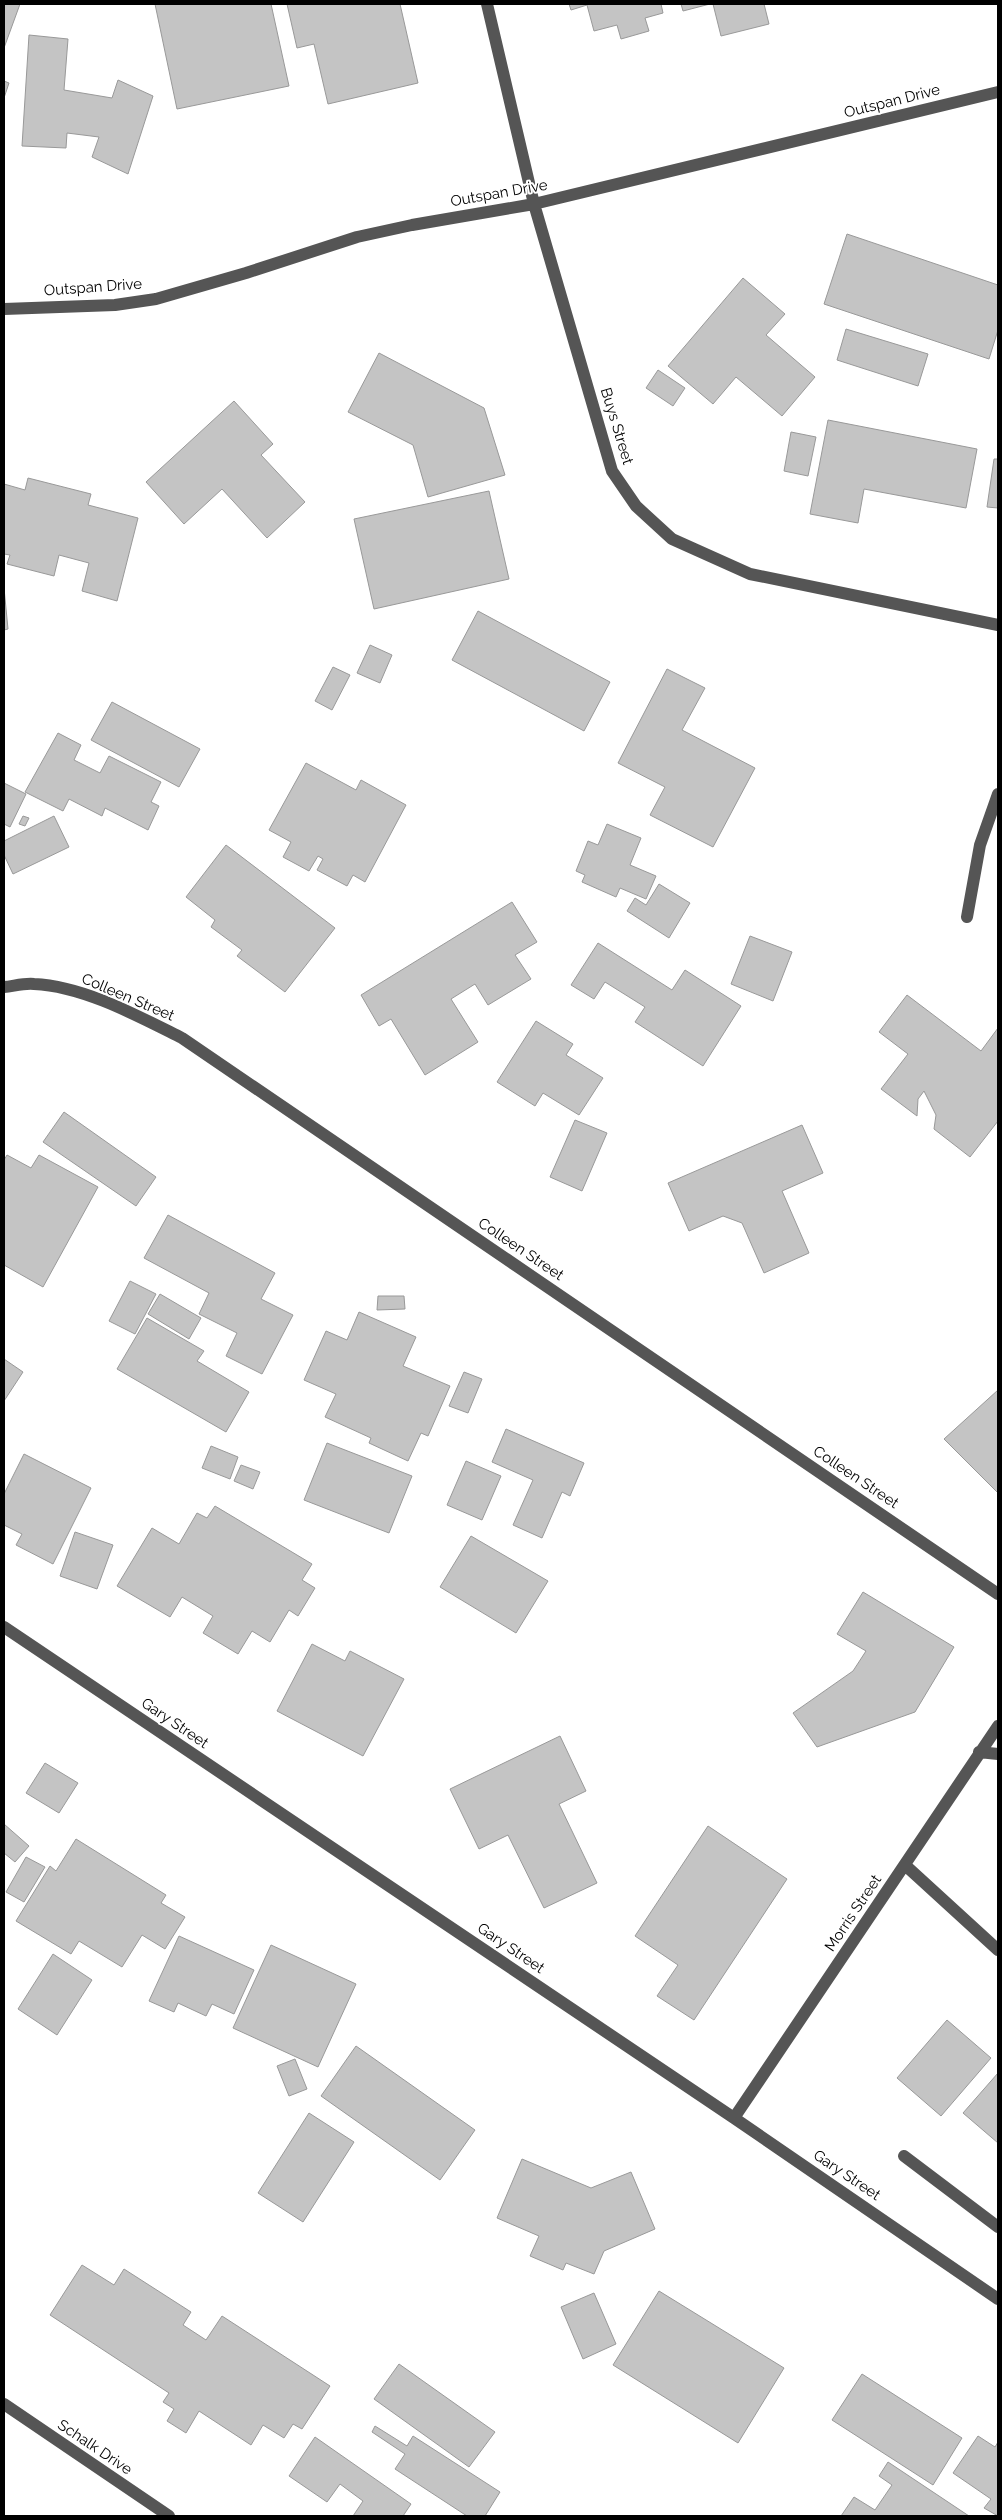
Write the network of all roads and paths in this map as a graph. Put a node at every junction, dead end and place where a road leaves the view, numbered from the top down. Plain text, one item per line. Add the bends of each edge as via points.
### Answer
1 (487, 4) edge
2 (998, 92) edge
3 (534, 204) junction
4 (4, 309) edge
5 (998, 625) edge
6 (998, 794) edge
7 (967, 917) dead end
8 (4, 987) edge
9 (998, 1594) edge
10 (4, 1627) edge
11 (998, 1726) edge
12 (980, 1752) junction
13 (998, 1754) edge
14 (905, 1864) junction
15 (998, 1950) edge
16 (734, 2118) junction
17 (904, 2156) dead end
18 (998, 2227) edge
19 (998, 2299) edge
20 (4, 2404) edge
21 (169, 2516) edge

1 - 3 street, Buys Street
2 - 3 street, Outspan Drive
3 - 4 street, Outspan Drive via 357,237 246,274 156,299 115,305
3 - 5 street, Buys Street via 612,471 643,513 672,539 750,574
6 - 7 street via 980,845
8 - 9 street, Colleen Street via 33,983 64,987 139,1016 182,1038
10 - 16 street, Gary Street
11 - 12 street, Morris Street
12 - 13 street
12 - 14 street, Morris Street
14 - 15 street
14 - 16 street, Morris Street
16 - 19 street, Gary Street
17 - 18 street
20 - 21 street, Schalk Drive

